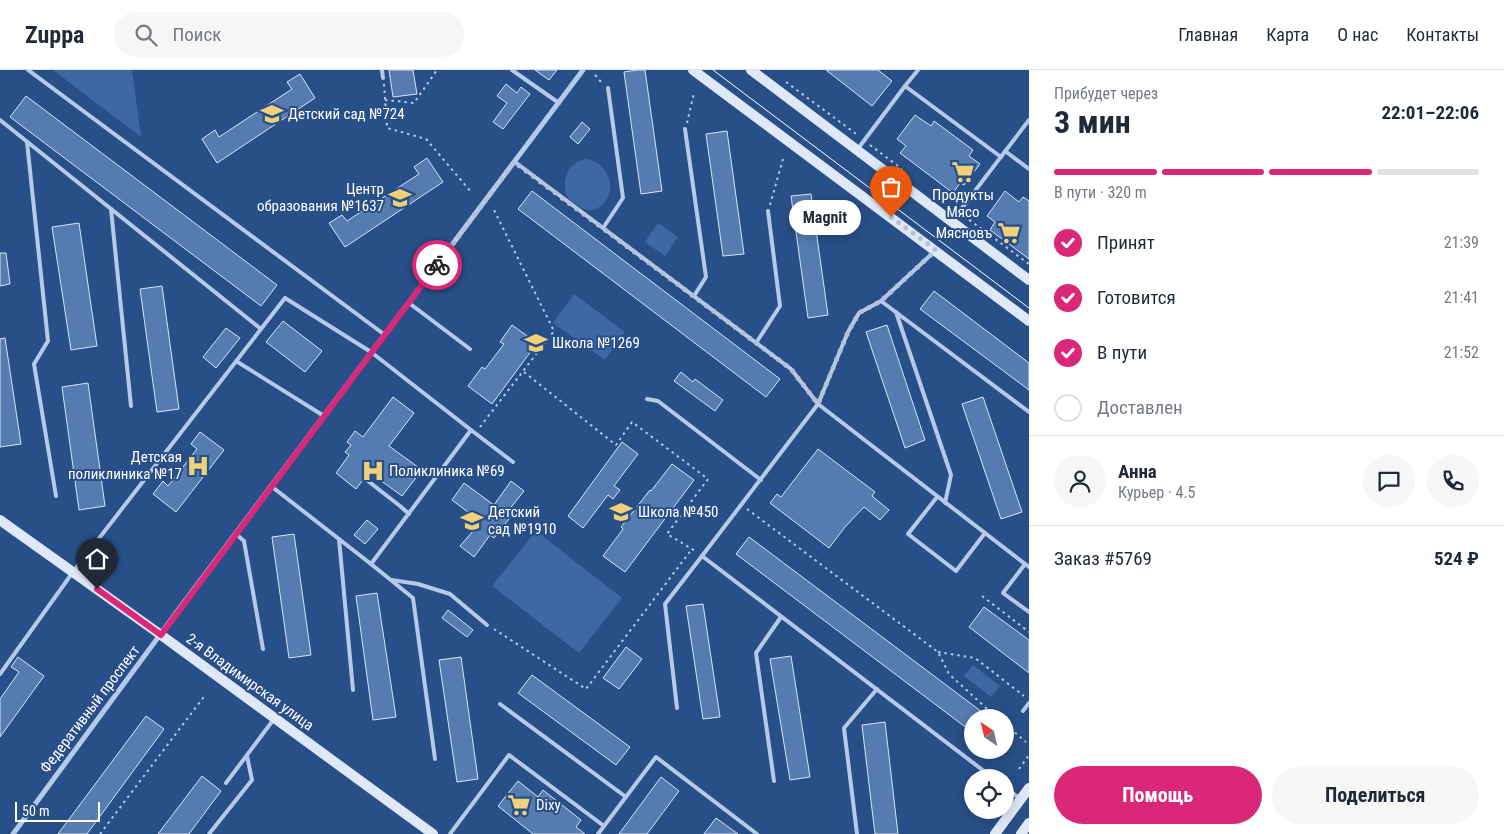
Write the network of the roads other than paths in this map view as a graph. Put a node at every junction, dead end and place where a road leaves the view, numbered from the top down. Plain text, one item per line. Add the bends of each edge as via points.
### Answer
1 (28, 70) edge
2 (382, 70) edge
3 (512, 70) edge
4 (583, 70) edge
5 (693, 70) edge
6 (752, 70) edge
7 (918, 70) edge
8 (383, 78) road end
9 (905, 86) junction
10 (608, 88) road end
11 (559, 103) junction
12 (0, 120) edge
13 (1029, 120) edge
14 (685, 129) road end
15 (28, 142) junction
16 (857, 150) junction
17 (1005, 152) junction
18 (1001, 157) junction
19 (514, 162) junction
20 (1029, 169) edge
21 (111, 209) junction
22 (768, 211) road end
23 (952, 222) junction
24 (603, 228) junction
25 (936, 250) junction
26 (1029, 280) edge
27 (694, 296) junction
28 (881, 301) junction
29 (409, 303) junction
30 (896, 312) junction
31 (1029, 321) edge
32 (261, 329) junction
33 (385, 335) junction
34 (756, 343) junction
35 (470, 349) dead end
36 (371, 352) junction
37 (236, 361) junction
38 (647, 400) dead end
39 (818, 404) junction
40 (131, 406) dead end
41 (1029, 412) edge
42 (324, 416) junction
43 (474, 432) junction
44 (513, 462) dead end
45 (761, 480) junction
46 (368, 481) dead end
47 (272, 486) junction
48 (56, 496) dead end
49 (937, 497) junction
50 (945, 503) junction
51 (409, 514) junction
52 (0, 520) edge
53 (985, 533) junction
54 (236, 534) junction
55 (338, 538) junction
56 (702, 556) junction
57 (371, 564) junction
58 (1027, 565) edge
59 (73, 572) junction
60 (390, 579) junction
61 (1029, 612) edge
62 (781, 616) junction
63 (487, 625) road end
64 (161, 635) junction
65 (263, 649) dead end
66 (0, 674) edge
67 (877, 689) junction
68 (353, 690) dead end
69 (1029, 702) edge
70 (500, 704) dead end
71 (677, 708) dead end
72 (1023, 711) dead end
73 (275, 718) junction
74 (247, 756) junction
75 (435, 759) dead end
76 (981, 769) edge
77 (774, 781) dead end
78 (226, 783) dead end
79 (1029, 788) edge
80 (1014, 794) edge
81 (626, 798) junction
82 (1021, 799) junction
83 (1029, 824) edge
84 (604, 826) junction
85 (13, 834) edge
86 (209, 834) edge
87 (433, 834) edge
88 (450, 834) edge
89 (598, 834) edge
90 (757, 834) edge
91 (857, 834) edge
92 (995, 834) edge
93 (1021, 834) edge

1 - 33 lane
2 - 8 lane
3 - 11 lane
4 - 11 street, Федеративный проспект
5 - 25 street
6 - 16 street
7 - 9 lane
9 - 16 lane
9 - 18 lane
10 - 24 lane via 623,198
11 - 19 street, Федеративный проспект
12 - 15 lane
13 - 17 lane
14 - 27 lane via 706,277
15 - 21 lane
15 - 48 lane via 48,341 34,364
16 - 23 street
17 - 18 lane
17 - 20 lane
18 - 23 lane
19 - 24 lane
19 - 29 street, Федеративный проспект
21 - 32 lane
21 - 40 lane
22 - 34 lane via 780,306
23 - 26 street
24 - 27 lane
25 - 28 lane
25 - 31 street
27 - 34 lane
28 - 30 lane
28 - 39 lane via 859,313
29 - 33 street, Федеративный проспект
29 - 35 lane
30 - 41 lane
30 - 50 lane via 951,475
32 - 36 lane via 285,298
32 - 37 lane
33 - 36 street, Федеративный проспект
34 - 39 lane via 791,369
36 - 42 street, Федеративный проспект
36 - 43 lane
37 - 42 lane
37 - 59 lane
38 - 45 lane via 658,401
39 - 45 lane
39 - 49 lane
42 - 47 street, Федеративный проспект
43 - 44 lane
43 - 51 lane
45 - 56 lane
46 - 51 lane
47 - 54 street, Федеративный проспект
47 - 55 lane
49 - 50 lane
49 - 53 lane via 908,534 956,571
50 - 53 lane
51 - 57 lane
52 - 59 street, 2-я Владимирская улица
53 - 58 lane
54 - 64 street, Федеративный проспект
54 - 65 lane via 244,541
55 - 57 lane
55 - 68 lane
56 - 62 lane
56 - 71 lane via 665,604
57 - 60 lane
58 - 61 lane via 1004,594
59 - 64 street, 2-я Владимирская улица
59 - 66 lane
60 - 63 lane via 450,594
60 - 75 lane via 413,598
62 - 67 lane
62 - 77 lane via 756,653
64 - 73 street, 2-я Владимирская улица
64 - 85 street, Федеративный проспект
67 - 76 lane
67 - 91 lane via 844,728
69 - 72 lane
70 - 81 lane
73 - 74 lane
73 - 87 street, 2-я Владимирская улица
74 - 78 lane
74 - 86 lane via 252,780
79 - 82 street
80 - 82 lane
81 - 84 lane
81 - 90 lane via 656,757
82 - 92 street
83 - 93 street
84 - 88 lane via 509,755
84 - 89 lane

